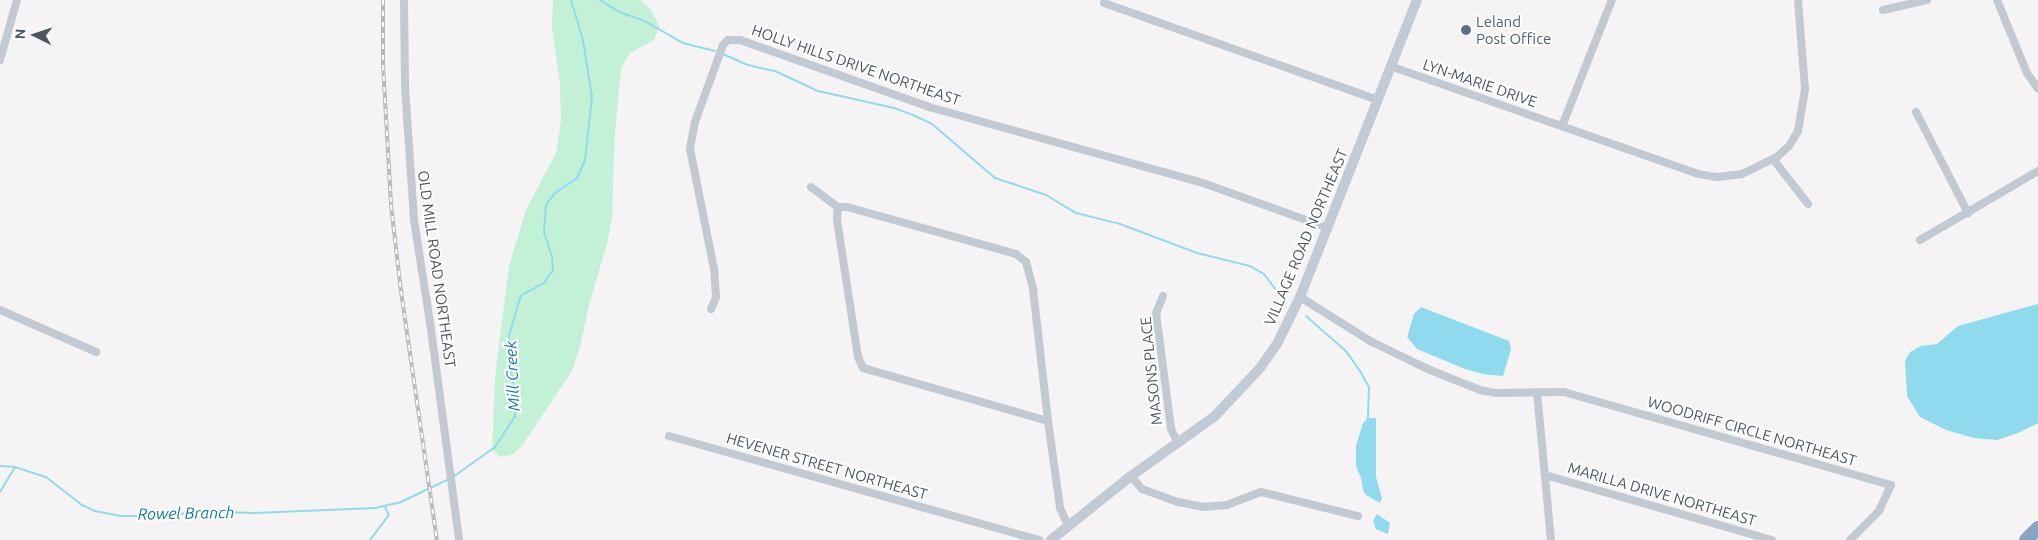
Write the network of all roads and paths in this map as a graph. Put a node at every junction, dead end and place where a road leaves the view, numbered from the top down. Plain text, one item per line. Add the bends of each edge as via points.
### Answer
1 (17, 0) edge
2 (404, 0) edge
3 (1417, 0) edge
4 (1612, 0) edge
5 (1798, 0) edge
6 (1927, 0) edge
7 (1997, 0) edge
8 (1104, 3) dead end
9 (1883, 10) dead end
10 (0, 60) edge
11 (1390, 66) junction
12 (2038, 89) edge
13 (1378, 100) junction
14 (1916, 112) dead end
15 (1562, 126) junction
16 (1773, 159) junction
17 (2038, 172) edge
18 (811, 187) dead end
19 (1808, 204) dead end
20 (838, 208) junction
21 (1968, 214) junction
22 (1328, 228) junction
23 (1920, 240) dead end
24 (1163, 296) dead end
25 (1300, 297) junction
26 (711, 309) dead end
27 (0, 310) edge
28 (96, 352) dead end
29 (1537, 392) junction
30 (1048, 422) junction
31 (669, 436) dead end
32 (1178, 443) junction
33 (1545, 475) junction
34 (1130, 476) junction
35 (1358, 516) dead end
36 (1068, 525) junction
37 (2038, 528) edge
38 (459, 540) edge
39 (1040, 540) edge
40 (1051, 540) edge
41 (1551, 540) edge
42 (1772, 540) edge
43 (1850, 540) edge
44 (2026, 540) edge

1 - 10 street
2 - 38 street, OLD MILL ROAD NORTHEAST via 411,194
3 - 11 main road, VILLAGE ROAD NORTHEAST
4 - 15 street
5 - 16 street, LYN-MARIE DRIVE via 1805,90 1803,110 1798,131 1789,146
6 - 9 street
7 - 12 street via 2016,50
8 - 13 street
11 - 13 main road, VILLAGE ROAD NORTHEAST
11 - 15 street, LYN-MARIE DRIVE
13 - 22 main road, VILLAGE ROAD NORTHEAST
14 - 21 street
15 - 16 street, LYN-MARIE DRIVE via 1698,174 1718,177 1742,174
16 - 19 street
17 - 21 street
18 - 20 street
20 - 30 street via 858,357 863,368
20 - 30 street via 847,207 1016,254 1026,262 1033,289
21 - 23 street
22 - 25 main road, VILLAGE ROAD NORTHEAST
22 - 26 street, HOLLY HILLS DRIVE NORTHEAST via 1203,183 929,107 740,40 728,40 723,45 695,122 690,149 714,269 716,297
24 - 32 street, MASONS PLACE via 1156,313 1171,429
25 - 29 street, WOODRIFF CIRCLE NORTHEAST via 1363,338 1448,377 1488,392
25 - 32 main road, VILLAGE ROAD NORTHEAST via 1260,368 1216,416
27 - 28 street
29 - 33 street
29 - 43 street, WOODRIFF CIRCLE NORTHEAST via 1572,394 1891,485 1879,511
30 - 36 street via 1060,508
31 - 39 street, HEVENER STREET NORTHEAST
32 - 34 main road, VILLAGE ROAD NORTHEAST
33 - 41 street
33 - 42 street, MARILLA DRIVE NORTHEAST
34 - 35 street via 1142,489 1202,507 1227,505 1260,492
34 - 36 main road, VILLAGE ROAD NORTHEAST
36 - 40 main road, VILLAGE ROAD NORTHEAST
37 - 44 highway

